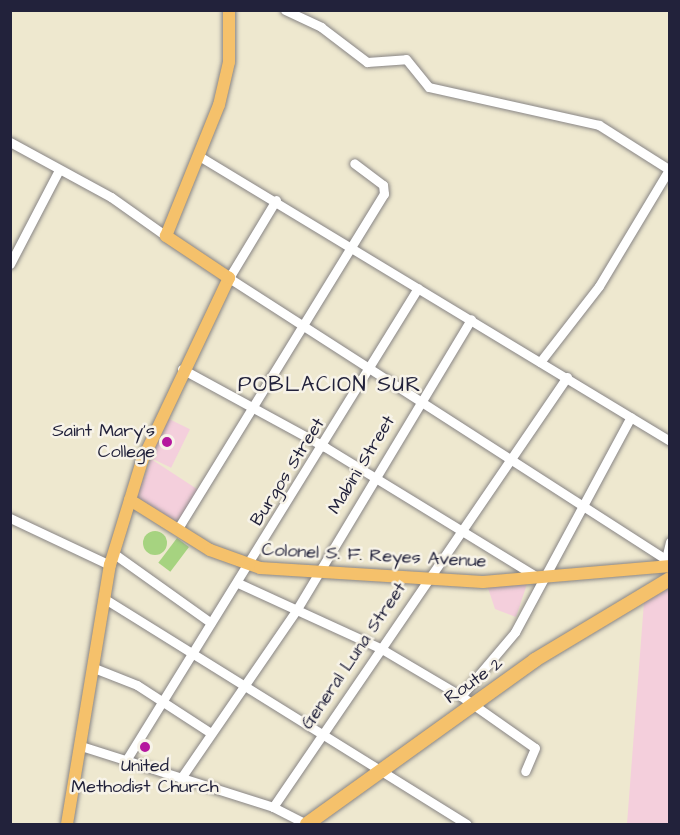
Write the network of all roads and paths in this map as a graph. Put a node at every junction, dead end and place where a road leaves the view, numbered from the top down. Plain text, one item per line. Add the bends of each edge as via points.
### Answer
1 (229, 10) edge
2 (285, 10) edge
3 (10, 142) edge
4 (199, 156) junction
5 (354, 163) dead end
6 (669, 169) edge
7 (59, 170) junction
8 (276, 200) junction
9 (166, 236) junction
10 (351, 247) junction
11 (10, 264) edge
12 (229, 278) junction
13 (418, 288) junction
14 (471, 319) junction
15 (304, 325) junction
16 (540, 362) junction
17 (371, 367) junction
18 (182, 369) junction
19 (567, 377) junction
20 (420, 401) junction
21 (254, 408) junction
22 (631, 417) junction
23 (669, 441) edge
24 (325, 447) junction
25 (511, 459) junction
26 (373, 478) junction
27 (130, 500) junction
28 (580, 505) junction
29 (10, 518) edge
30 (460, 529) junction
31 (177, 530) junction
32 (669, 541) edge
33 (112, 559) junction
34 (668, 562) edge
35 (248, 566) junction
36 (317, 572) junction
37 (539, 577) junction
38 (669, 579) edge
39 (424, 581) junction
40 (238, 583) junction
41 (105, 599) junction
42 (297, 609) junction
43 (211, 623) junction
44 (380, 648) junction
45 (194, 652) junction
46 (94, 668) junction
47 (245, 683) junction
48 (466, 700) junction
49 (164, 701) junction
50 (322, 731) junction
51 (211, 733) junction
52 (81, 746) junction
53 (125, 762) junction
54 (381, 769) junction
55 (525, 771) dead end
56 (181, 778) junction
57 (273, 807) junction
58 (307, 824) edge
59 (67, 825) edge
60 (467, 825) edge

1 - 4 main road via 225,86
2 - 6 street via 321,27 367,62 404,58 429,87 599,125
3 - 7 street
4 - 8 street
4 - 9 main road
5 - 10 street via 385,189
6 - 16 street via 599,286
7 - 9 street
7 - 11 street
8 - 10 street
8 - 12 street
9 - 12 main road
10 - 13 street
10 - 15 street
12 - 15 street
12 - 18 main road
13 - 14 street
13 - 17 street, Burgos Street
14 - 16 street
14 - 20 street, Mabini Street
15 - 17 street
15 - 21 street
16 - 19 street
17 - 20 street
17 - 24 street, Burgos Street
18 - 21 street
18 - 27 main road
19 - 22 street
19 - 25 street, General Luna Street
20 - 25 street
20 - 26 street, Mabini Street
21 - 24 street
21 - 31 street
22 - 23 street
22 - 28 street
24 - 26 street
24 - 35 street, Burgos Street
25 - 28 street
25 - 30 street, General Luna Street
26 - 30 street
26 - 36 street, Mabini Street
27 - 31 main road, Colonel S. F. Reyes Avenue
27 - 33 main road
28 - 34 street
28 - 37 street
29 - 33 street
30 - 37 street
30 - 39 street, General Luna Street
31 - 35 main road, Colonel S. F. Reyes Avenue
32 - 34 street
33 - 41 main road
33 - 43 street
34 - 37 main road, Colonel S. F. Reyes Avenue
35 - 36 main road, Colonel S. F. Reyes Avenue
35 - 40 street, Burgos Street
36 - 39 main road, Colonel S. F. Reyes Avenue
36 - 42 street, Mabini Street
37 - 39 main road, Colonel S. F. Reyes Avenue
37 - 48 street via 515,632
38 - 48 highway, Route 2
39 - 44 street, General Luna Street
40 - 42 street
40 - 43 street, Burgos Street
41 - 45 street
41 - 46 main road
42 - 44 street
42 - 47 street, Mabini Street
43 - 45 street, Burgos Street
44 - 48 street
44 - 50 street, General Luna Street
45 - 47 street
45 - 49 street, Burgos Street
46 - 49 street
46 - 52 main road
47 - 50 street
47 - 51 street, Mabini Street
48 - 54 highway, Route 2
48 - 55 street via 535,748
49 - 51 street
49 - 53 street, Burgos Street
50 - 54 street
50 - 57 street, General Luna Street
51 - 56 street, Mabini Street
52 - 53 street
52 - 59 main road
53 - 56 street
54 - 58 highway, Route 2
54 - 60 street
56 - 57 street
57 - 58 street

